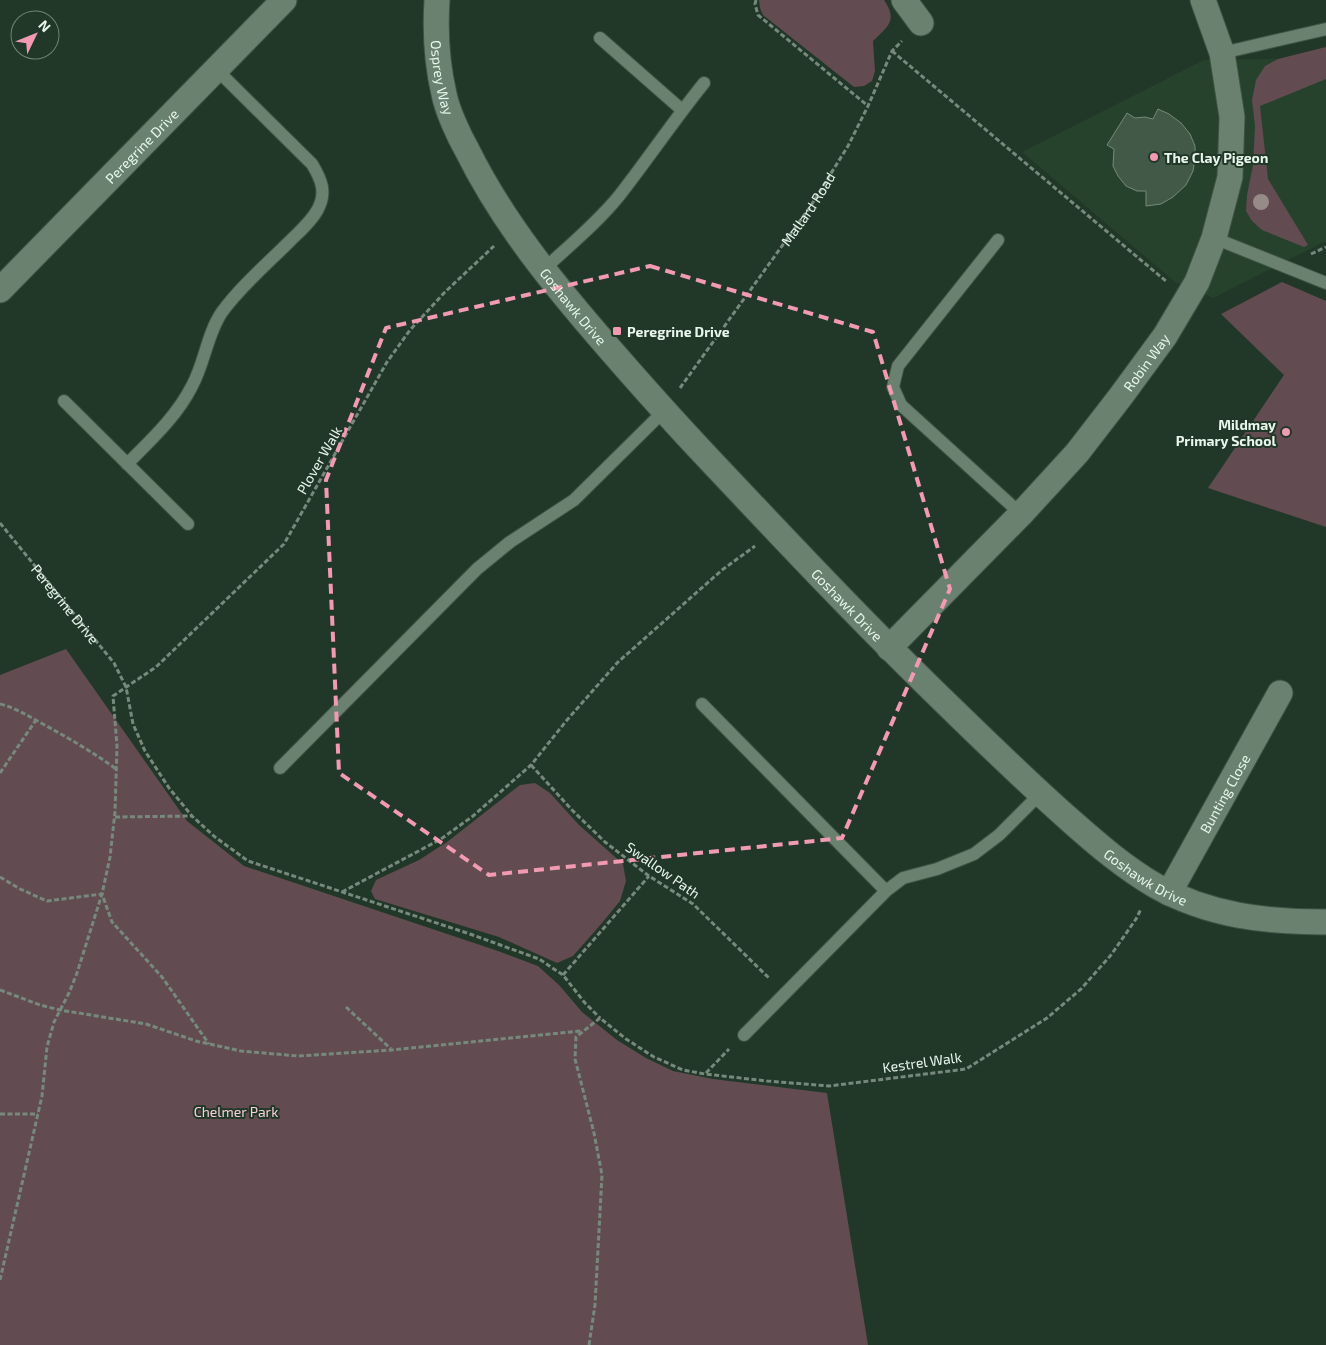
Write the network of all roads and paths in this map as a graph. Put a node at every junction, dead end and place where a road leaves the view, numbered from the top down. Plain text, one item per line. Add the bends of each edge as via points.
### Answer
1 (284, 0) edge
2 (436, 0) edge
3 (756, 0) edge
4 (904, 0) edge
5 (1203, 0) edge
6 (921, 23) joint
7 (1326, 29) edge
8 (600, 38) dead end
9 (892, 51) junction
10 (1222, 54) junction
11 (217, 70) junction
12 (704, 83) dead end
13 (868, 106) junction
14 (682, 110) junction
15 (467, 150) joint
16 (512, 228) junction
17 (1214, 238) junction
18 (998, 240) dead end
19 (543, 270) junction
20 (1326, 283) edge
21 (0, 290) edge
22 (1188, 296) junction
23 (64, 401) dead end
24 (664, 411) junction
25 (127, 464) junction
26 (1020, 514) junction
27 (0, 522) edge
28 (188, 524) dead end
29 (773, 527) junction
30 (889, 648) junction
31 (126, 687) junction
32 (1280, 693) dead end
33 (0, 704) edge
34 (702, 704) dead end
35 (36, 720) junction
36 (531, 765) junction
37 (280, 768) dead end
38 (116, 769) junction
39 (0, 773) edge
40 (1040, 794) junction
41 (192, 816) junction
42 (115, 817) junction
43 (649, 876) junction
44 (0, 877) edge
45 (1161, 889) junction
46 (886, 891) junction
47 (342, 892) junction
48 (102, 894) junction
49 (1326, 922) edge
50 (563, 976) junction
51 (0, 990) edge
52 (784, 993) junction
53 (346, 1008) dead end
54 (60, 1010) junction
55 (600, 1018) junction
56 (582, 1031) junction
57 (744, 1035) joint
58 (209, 1044) junction
59 (392, 1050) junction
60 (705, 1074) junction
61 (0, 1114) edge
62 (38, 1114) junction
63 (0, 1280) edge
64 (589, 1345) edge

1 - 11 street, Peregrine Drive
2 - 15 street, Osprey Way via 444,98
3 - 13 path via 758,15
4 - 6 street
5 - 10 street, Robin Way
6 - 9 path, Mallard Road
7 - 10 lane
8 - 14 lane
9 - 13 path, Mallard Road
9 - 22 path
10 - 17 street, Robin Way via 1232,117 1230,177
11 - 21 street, Peregrine Drive
11 - 25 lane via 312,164 321,178 323,194 318,210 306,225 222,313 193,385 183,401
12 - 14 lane
13 - 24 path, Mallard Road via 848,146 810,207
14 - 19 lane via 618,197 586,232
15 - 16 street, Goshawk Drive
16 - 19 street, Goshawk Drive
16 - 31 path, Plover Walk via 445,292 404,338 387,362 284,544 156,667
17 - 20 lane
17 - 22 street, Robin Way
18 - 26 lane via 898,366 893,387 901,405
19 - 24 street, Goshawk Drive
22 - 26 street, Robin Way via 1165,336 1121,396 1077,453
23 - 25 lane
24 - 29 street, Goshawk Drive
24 - 37 lane via 574,500 510,542 476,569
25 - 28 lane
26 - 30 street, Robin Way
27 - 31 path, Peregrine Drive via 114,662
29 - 30 street, Goshawk Drive
29 - 36 path via 754,547 722,570 618,662
30 - 40 street, Goshawk Drive
31 - 38 path via 113,696
31 - 41 path, Peregrine Drive via 133,724 145,751
32 - 45 street, Bunting Close
33 - 35 path via 14,707
34 - 46 lane
35 - 38 path
35 - 39 path
36 - 43 path, Swallow Path via 605,842
36 - 47 path via 473,816 441,839
38 - 42 path
40 - 45 street, Goshawk Drive via 1100,847
40 - 46 lane via 999,835 974,854 903,878
41 - 42 path
41 - 47 path, Peregrine Drive via 248,861
42 - 48 path
43 - 50 path
43 - 52 path, Swallow Path via 693,904
44 - 48 path via 47,901
45 - 49 street, Goshawk Drive via 1248,919
45 - 60 path, Kestrel Walk via 1081,989 1047,1018 966,1069 829,1086
46 - 52 lane
47 - 50 path, Kestrel Walk via 539,959
48 - 54 path via 77,973
48 - 58 path via 112,922 162,977
50 - 55 path, Kestrel Walk
51 - 54 path
52 - 57 lane
53 - 59 path
54 - 58 path via 146,1024
54 - 62 path via 47,1048
55 - 56 path
55 - 60 path, Kestrel Walk via 654,1057 683,1070
56 - 59 path
56 - 64 path via 576,1037 575,1059 602,1175 595,1305
57 - 60 path
58 - 59 path via 241,1051 298,1056
61 - 62 path
62 - 63 path

